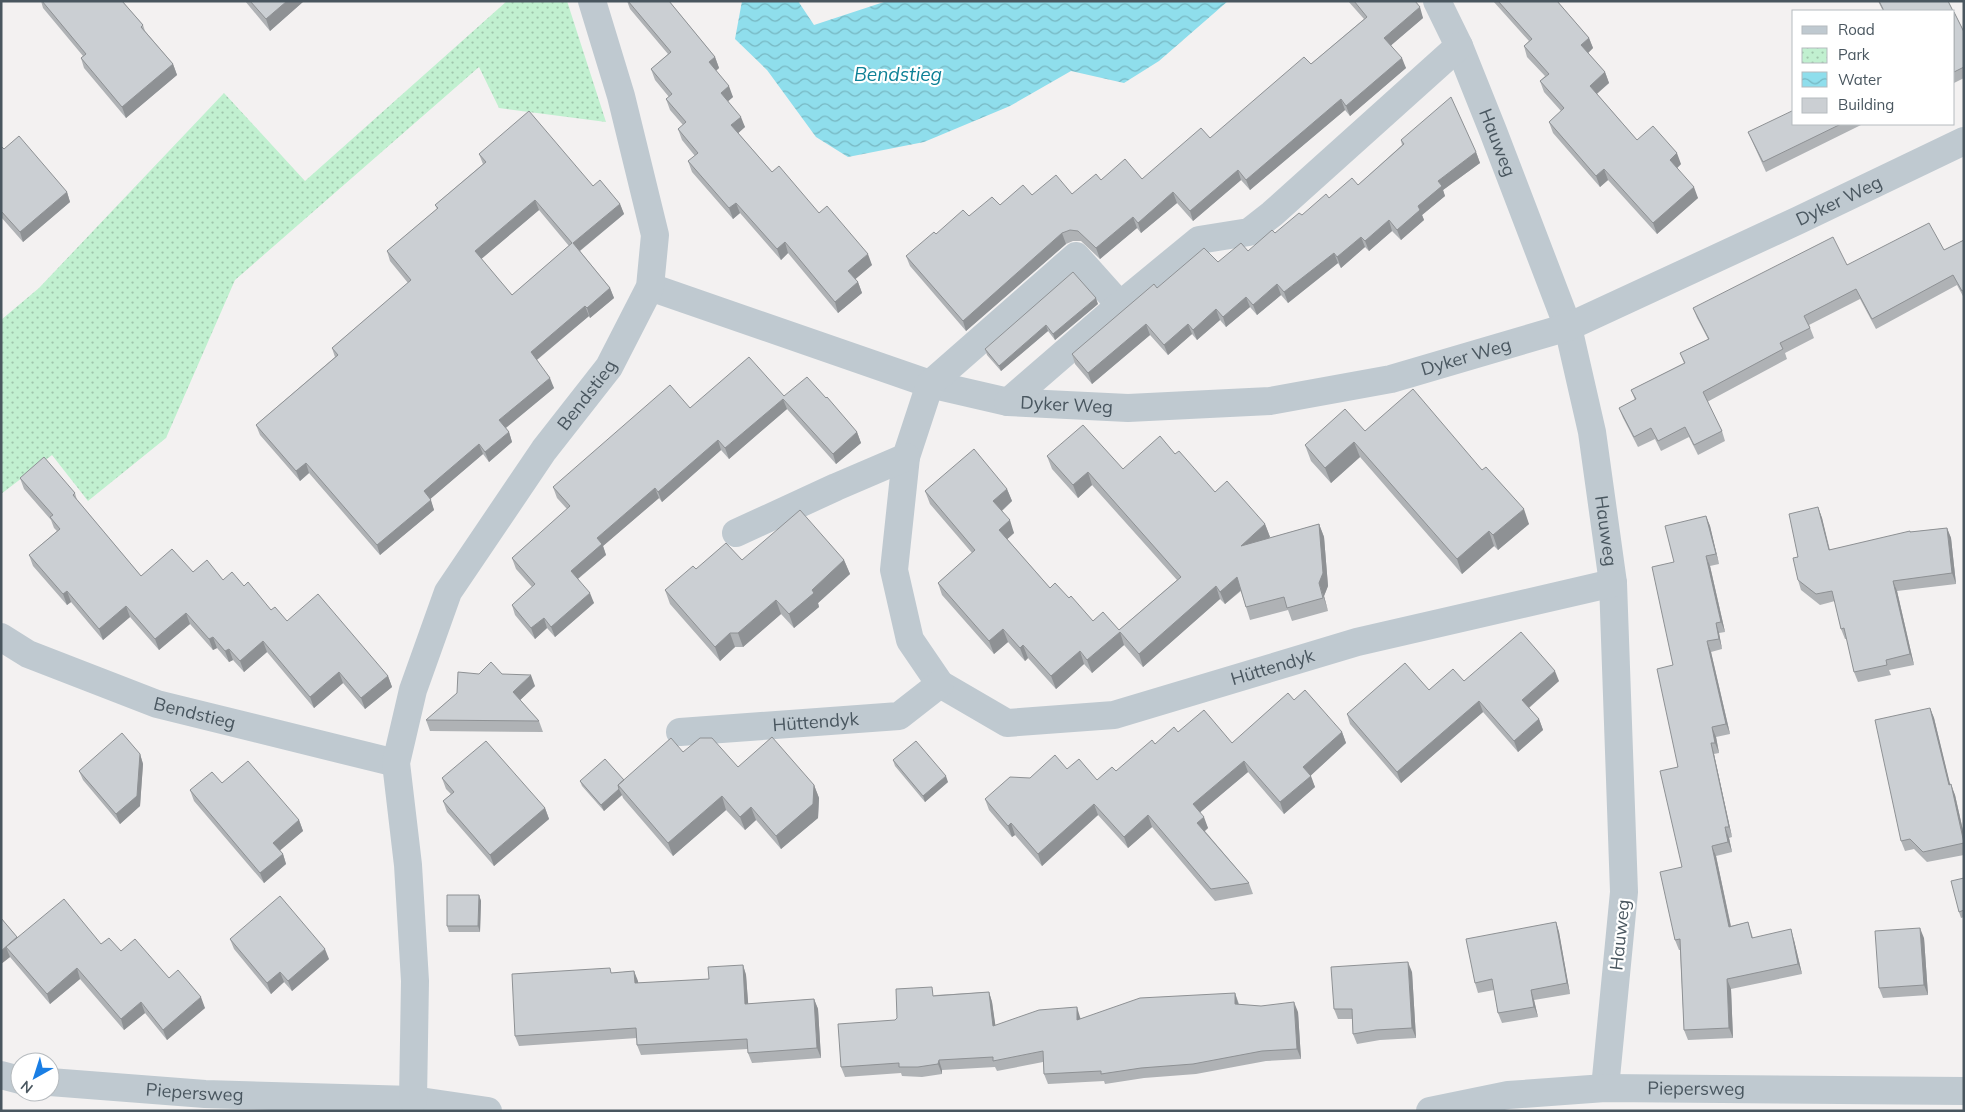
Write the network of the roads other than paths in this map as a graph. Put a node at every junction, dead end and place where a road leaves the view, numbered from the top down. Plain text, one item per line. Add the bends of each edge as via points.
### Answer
1 (592, 1) edge
2 (1437, 1) edge
3 (1459, 46) junction
4 (1964, 141) edge
5 (650, 288) junction
6 (1120, 305) junction
7 (1568, 327) junction
8 (930, 384) junction
9 (1008, 402) junction
10 (906, 457) junction
11 (736, 533) dead end
12 (1613, 583) junction
13 (1, 637) edge
14 (940, 684) junction
15 (680, 732) dead end
16 (396, 763) junction
17 (60, 1083) edge
18 (1605, 1088) junction
19 (1964, 1091) edge
20 (413, 1100) junction
21 (488, 1111) edge
22 (1430, 1111) edge

1 - 5 street, Bendstieg via 621,96 654,235
2 - 3 street, Hauweg
3 - 6 street via 1249,232 1199,240
3 - 7 street, Hauweg
4 - 7 street, Dyker Weg
5 - 8 street, Dyker Weg
5 - 16 street, Bendstieg via 609,367 544,450 448,592 413,690
6 - 8 street via 1076,256
6 - 9 street
7 - 9 street, Dyker Weg via 1392,380 1270,401 1128,408
7 - 12 street, Hauweg via 1592,432
8 - 9 street, Dyker Weg
8 - 10 street, Hüttendyk
10 - 11 street
10 - 14 street, Hüttendyk via 894,570 910,640
12 - 14 street, Hüttendyk via 1357,642 1114,715 1008,723
12 - 18 street, Hauweg via 1624,892
13 - 16 street, Bendstieg via 28,654 157,704
14 - 15 street, Hüttendyk via 899,716
16 - 20 street, Bendstieg via 408,865 415,981
17 - 20 street, Piepersweg via 205,1094
18 - 19 street, Piepersweg
18 - 22 street, Piepersweg via 1508,1095
20 - 21 street, Piepersweg

